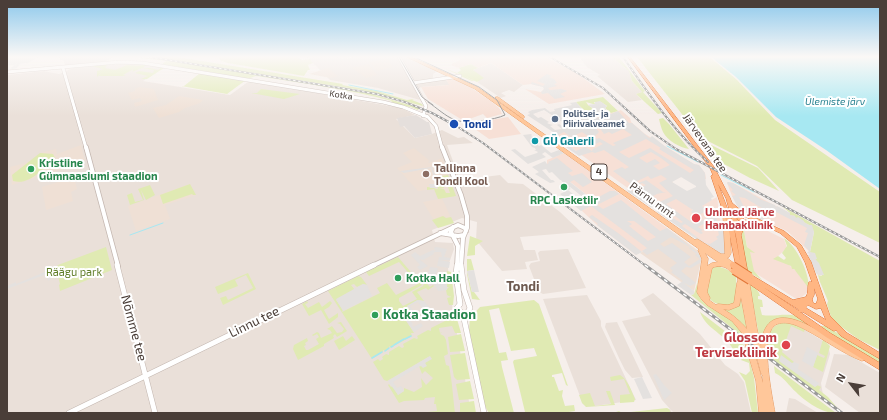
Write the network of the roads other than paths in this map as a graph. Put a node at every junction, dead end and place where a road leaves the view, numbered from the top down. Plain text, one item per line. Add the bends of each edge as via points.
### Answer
1 (66, 77) edge
2 (228, 77) edge
3 (410, 77) edge
4 (454, 77) joint
5 (461, 77) edge
6 (642, 77) edge
7 (643, 77) edge
8 (414, 83) junction
9 (511, 111) junction
10 (517, 112) junction
11 (424, 115) junction
12 (728, 198) junction
13 (726, 209) junction
14 (466, 214) junction
15 (748, 217) junction
16 (750, 224) junction
17 (455, 226) junction
18 (440, 233) junction
19 (465, 233) junction
20 (453, 235) junction
21 (739, 236) junction
22 (699, 247) junction
23 (718, 258) junction
24 (704, 264) junction
25 (730, 266) junction
26 (747, 276) junction
27 (809, 299) junction
28 (820, 301) junction
29 (793, 302) junction
30 (468, 303) junction
31 (460, 304) junction
32 (802, 308) junction
33 (464, 314) junction
34 (805, 318) junction
35 (826, 320) junction
36 (880, 356) edge
37 (878, 366) edge
38 (146, 376) junction
39 (763, 385) junction
40 (68, 413) edge
41 (156, 413) edge
42 (484, 413) edge
43 (764, 413) edge
44 (771, 413) edge

1 - 38 street, Nõmme tee
2 - 11 street, Kotka via 398,105
3 - 8 street
4 - 8 street
4 - 9 main road, Pärnu mnt / 4
5 - 10 main road, Pärnu mnt / 4
6 - 13 highway, Järvevana tee via 706,164
7 - 12 highway, Järvevana tee via 708,162
8 - 11 street via 428,107
9 - 10 main road
9 - 22 main road, Pärnu mnt / 4
10 - 23 main road, Pärnu mnt / 4
11 - 14 street via 436,129
12 - 15 highway via 735,209
12 - 21 highway, Järvevana tee
13 - 23 main road via 728,253
13 - 26 highway, Järvevana tee
14 - 17 street via 463,222
14 - 19 street
15 - 16 highway via 741,216 740,219
15 - 28 highway via 782,232 799,246 808,262
16 - 21 highway via 742,226
16 - 27 highway via 782,234 799,251 812,288
17 - 18 street, Linnu tee
17 - 19 street via 463,227
17 - 20 street via 450,231
18 - 20 street
18 - 38 street, Linnu tee
19 - 20 street
19 - 30 street via 462,276
20 - 31 street via 458,246 456,274
21 - 26 highway, Järvevana tee
22 - 23 main road, Pärnu mnt / 4
22 - 24 main road via 705,256
23 - 24 main road
23 - 25 main road, Pärnu mnt / 4
24 - 39 main road via 700,292 709,304 727,313 741,326
25 - 26 highway, Pärnu mnt / 4, bridge
25 - 26 main road via 714,264 709,267 704,292 715,305 729,308 737,304
26 - 29 highway, Pärnu mnt / 4
26 - 34 highway, Pärnu mnt / 4
26 - 39 main road
27 - 28 highway via 810,304 816,307 820,306
27 - 29 highway
27 - 32 highway
28 - 35 highway
29 - 32 highway, Pärnu mnt / 4
30 - 31 street
30 - 33 street via 469,311
31 - 33 street via 457,308
32 - 34 highway via 800,313
32 - 35 highway, Pärnu mnt / 4
33 - 42 street
34 - 35 highway via 818,324
34 - 37 highway, Pärnu mnt / 4
35 - 36 highway, Pärnu mnt / 4
37 - 39 main road via 806,327 794,322 781,321 772,325 766,334
38 - 40 street, Linnu tee
38 - 41 street, Nõmme tee
39 - 43 main road
39 - 44 main road

